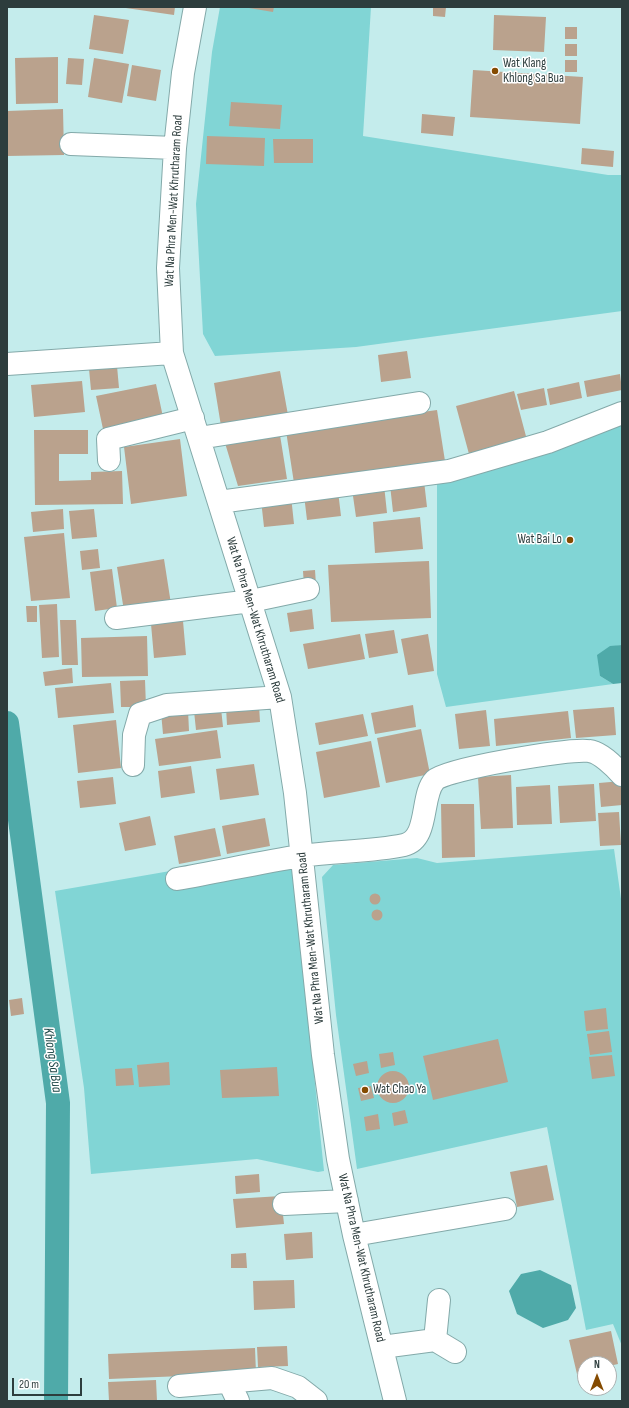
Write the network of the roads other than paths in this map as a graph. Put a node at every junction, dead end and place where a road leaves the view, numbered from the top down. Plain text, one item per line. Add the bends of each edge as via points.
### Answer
1 (195, 7) edge
2 (71, 144) dead end
3 (175, 148) junction
4 (172, 352) junction
5 (7, 364) edge
6 (419, 403) dead end
7 (622, 414) edge
8 (196, 428) junction
9 (109, 460) dead end
10 (219, 502) junction
11 (308, 590) dead end
12 (251, 601) junction
13 (116, 618) dead end
14 (280, 697) junction
15 (133, 765) dead end
16 (622, 775) edge
17 (302, 856) junction
18 (177, 879) dead end
19 (347, 1200) junction
20 (284, 1204) dead end
21 (505, 1209) dead end
22 (354, 1235) junction
23 (438, 1300) dead end
24 (435, 1340) junction
25 (382, 1347) junction
26 (455, 1352) dead end
27 (179, 1386) dead end
28 (234, 1392) edge
29 (391, 1400) edge
30 (316, 1401) edge

1 - 3 street, Wat Na Phra Men-Wat Khrutharam Road via 183,73
2 - 3 street
3 - 4 street, Wat Na Phra Men-Wat Khrutharam Road via 168,268
4 - 5 street
4 - 8 street, Wat Na Phra Men-Wat Khrutharam Road
6 - 8 street
7 - 10 street via 548,442 449,471
8 - 9 street via 108,439
8 - 10 street, Wat Na Phra Men-Wat Khrutharam Road
10 - 12 street, Wat Na Phra Men-Wat Khrutharam Road
11 - 12 street
12 - 13 street
12 - 14 street, Wat Na Phra Men-Wat Khrutharam Road
14 - 15 street via 167,705 140,714 134,735
14 - 17 street, Wat Na Phra Men-Wat Khrutharam Road
16 - 17 street via 612,763 589,750 522,758 449,773 435,781 429,793 420,833 406,845
17 - 18 street
17 - 19 street, Wat Na Phra Men-Wat Khrutharam Road via 323,1055 338,1158
19 - 20 street
19 - 22 street, Wat Na Phra Men-Wat Khrutharam Road
21 - 22 street
22 - 25 street, Wat Na Phra Men-Wat Khrutharam Road
23 - 24 street
24 - 25 street
24 - 26 street
25 - 29 street, Wat Na Phra Men-Wat Khrutharam Road
27 - 28 street
28 - 30 street via 272,1378 298,1387

